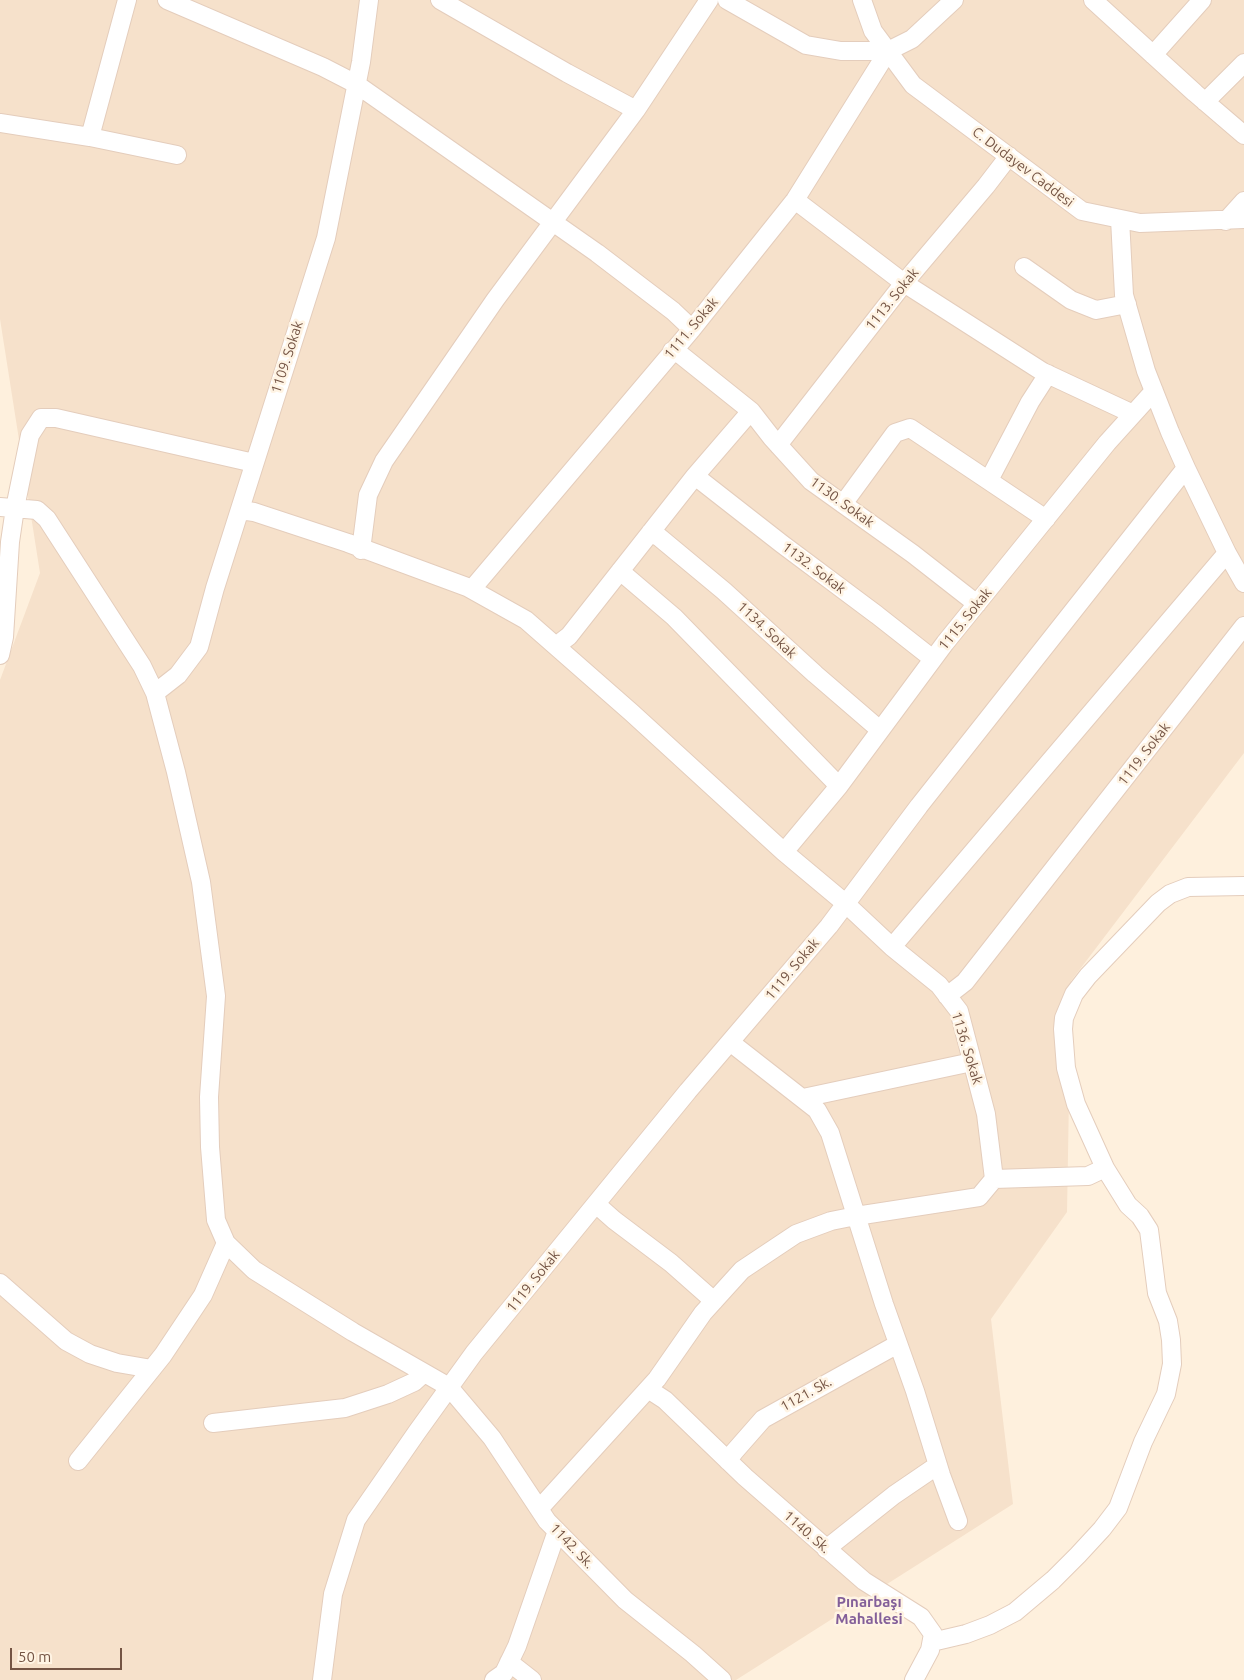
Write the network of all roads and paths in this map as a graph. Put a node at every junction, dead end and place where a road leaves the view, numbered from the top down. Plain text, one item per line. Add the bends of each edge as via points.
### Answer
1 (127, 0) edge
2 (167, 0) edge
3 (369, 0) edge
4 (440, 0) edge
5 (709, 0) edge
6 (727, 0) edge
7 (862, 0) edge
8 (954, 0) edge
9 (1093, 0) edge
10 (1202, 0) edge
11 (190, 4) edge
12 (888, 51) junction
13 (1153, 55) junction
14 (1244, 63) edge
15 (356, 84) junction
16 (1205, 102) junction
17 (636, 110) junction
18 (0, 123) edge
19 (1244, 135) edge
20 (90, 137) junction
21 (177, 155) dead end
22 (1009, 156) junction
23 (795, 200) junction
24 (1244, 201) edge
25 (1120, 219) junction
26 (1244, 219) edge
27 (1226, 221) junction
28 (554, 223) junction
29 (1024, 267) dead end
30 (904, 283) junction
31 (1127, 304) junction
32 (692, 329) junction
33 (672, 352) junction
34 (1048, 374) junction
35 (1154, 391) junction
36 (751, 411) junction
37 (1133, 414) junction
38 (778, 445) junction
39 (254, 463) junction
40 (1186, 468) junction
41 (695, 476) junction
42 (989, 480) junction
43 (843, 504) junction
44 (8, 508) edge
45 (240, 510) junction
46 (1046, 519) junction
47 (650, 533) junction
48 (361, 550) junction
49 (1227, 554) junction
50 (620, 571) junction
51 (1244, 583) edge
52 (472, 589) junction
53 (977, 604) junction
54 (1244, 626) edge
55 (556, 646) junction
56 (0, 655) edge
57 (933, 660) junction
58 (155, 693) junction
59 (880, 730) junction
60 (839, 786) junction
61 (784, 852) junction
62 (1244, 886) edge
63 (845, 903) junction
64 (892, 947) junction
65 (947, 996) junction
66 (730, 1042) junction
67 (972, 1062) junction
68 (803, 1098) junction
69 (1104, 1168) junction
70 (994, 1179) junction
71 (596, 1204) junction
72 (856, 1216) junction
73 (226, 1242) junction
74 (0, 1283) edge
75 (714, 1301) junction
76 (898, 1344) junction
77 (152, 1369) junction
78 (424, 1373) junction
79 (449, 1387) junction
80 (648, 1389) junction
81 (213, 1422) dead end
82 (78, 1461) dead end
83 (728, 1462) junction
84 (938, 1465) junction
85 (539, 1509) junction
86 (958, 1521) dead end
87 (557, 1531) junction
88 (826, 1548) junction
89 (932, 1642) junction
90 (509, 1662) junction
91 (322, 1680) edge
92 (494, 1680) edge
93 (532, 1680) edge
94 (722, 1680) edge
95 (914, 1680) edge

1 - 20 street
2 - 11 street
3 - 15 street, 1109. Sokak
4 - 17 street
5 - 17 street
6 - 12 street via 806,45 841,51
7 - 12 street, C. Dudayev Caddesi via 873,31
8 - 12 street via 912,39
9 - 13 street
10 - 13 street
11 - 15 street
12 - 22 street, C. Dudayev Caddesi via 913,85
12 - 23 street, 1111. Sokak
13 - 16 street
14 - 16 street
15 - 28 street
15 - 39 street, 1109. Sokak via 326,238
16 - 19 street
17 - 28 street
18 - 20 street
20 - 21 street
22 - 25 street, C. Dudayev Caddesi via 1082,211
22 - 30 street, 1113. Sokak
23 - 30 street
23 - 32 street, 1111. Sokak
24 - 27 street
25 - 27 street, C. Dudayev Caddesi via 1140,223
25 - 31 street
26 - 27 street, C. Dudayev Caddesi
28 - 32 street via 673,311
28 - 48 street via 495,300 384,461 368,495
29 - 31 street via 1071,300 1096,310
30 - 34 street
30 - 38 street, 1113. Sokak
31 - 35 street
32 - 33 street, 1111. Sokak
33 - 36 street, 1130. Sokak via 681,355
33 - 52 street, 1111. Sokak
34 - 37 street
34 - 42 street
35 - 37 street, 1115. Sokak
35 - 40 street
36 - 38 street, 1130. Sokak
36 - 41 street
37 - 46 street, 1115. Sokak
38 - 43 street, 1130. Sokak via 811,481
39 - 44 street via 56,418 41,418 30,435
39 - 45 street, 1109. Sokak
40 - 49 street
40 - 63 street, 1119. Sokak
41 - 47 street
41 - 57 street, 1132. Sokak
42 - 43 street via 910,428 895,433
42 - 46 street
43 - 53 street, 1130. Sokak
44 - 56 street via 10,542
44 - 58 street via 37,510 47,519 142,666
45 - 48 street, 1136. Sokak via 348,543
45 - 58 street, 1109. Sokak via 199,647 178,675
46 - 53 street, 1115. Sokak
47 - 50 street
47 - 59 street, 1134. Sokak via 724,591
48 - 52 street, 1136. Sokak
49 - 51 street
49 - 64 street
50 - 55 street via 569,636
50 - 60 street via 674,617
52 - 55 street, 1136. Sokak via 526,620
53 - 57 street, 1115. Sokak
54 - 65 street, 1119. Sokak via 965,982
55 - 61 street, 1136. Sokak
57 - 59 street, 1115. Sokak
58 - 73 street via 201,882 216,996 209,1097 210,1147 216,1220
59 - 60 street, 1115. Sokak
60 - 61 street, 1115. Sokak
61 - 63 street, 1136. Sokak
62 - 69 street via 1188,887 1170,894 1088,976 1065,1012 1066,1068 1076,1104
63 - 64 street, 1136. Sokak
63 - 66 street, 1119. Sokak
64 - 65 street, 1136. Sokak via 939,985
65 - 67 street, 1136. Sokak via 959,1012
66 - 68 street
66 - 71 street, 1119. Sokak
67 - 68 street
67 - 70 street, 1136. Sokak via 986,1114
68 - 72 street via 817,1110 830,1133
69 - 70 street via 1088,1176
69 - 89 street via 1149,1230 1157,1292 1171,1340 1172,1364 1166,1394 1143,1442 1118,1508 1078,1555 1015,1612 966,1634
70 - 72 street via 979,1197
71 - 75 street
71 - 79 street, 1119. Sokak
72 - 75 street via 796,1234 742,1270
72 - 76 street
73 - 77 street via 203,1295
73 - 78 street via 254,1270
74 - 77 street via 66,1341 117,1363
75 - 80 street
76 - 83 street, 1121. Sk. via 762,1419
76 - 84 street
77 - 82 street
78 - 79 street
78 - 81 street via 414,1382 388,1394 345,1408
79 - 85 street, 1142. Sk. via 492,1438
79 - 91 street, 1119. Sokak via 356,1520 333,1594
80 - 83 street, 1140. Sk. via 665,1400
80 - 85 street
83 - 88 street, 1140. Sk.
84 - 86 street
84 - 88 street
85 - 87 street, 1142. Sk.
87 - 90 street via 518,1646
87 - 94 street, 1142. Sk. via 625,1600
88 - 89 street, 1140. Sk. via 864,1581 921,1617 933,1634
89 - 95 street
90 - 92 street via 504,1673
90 - 93 street

